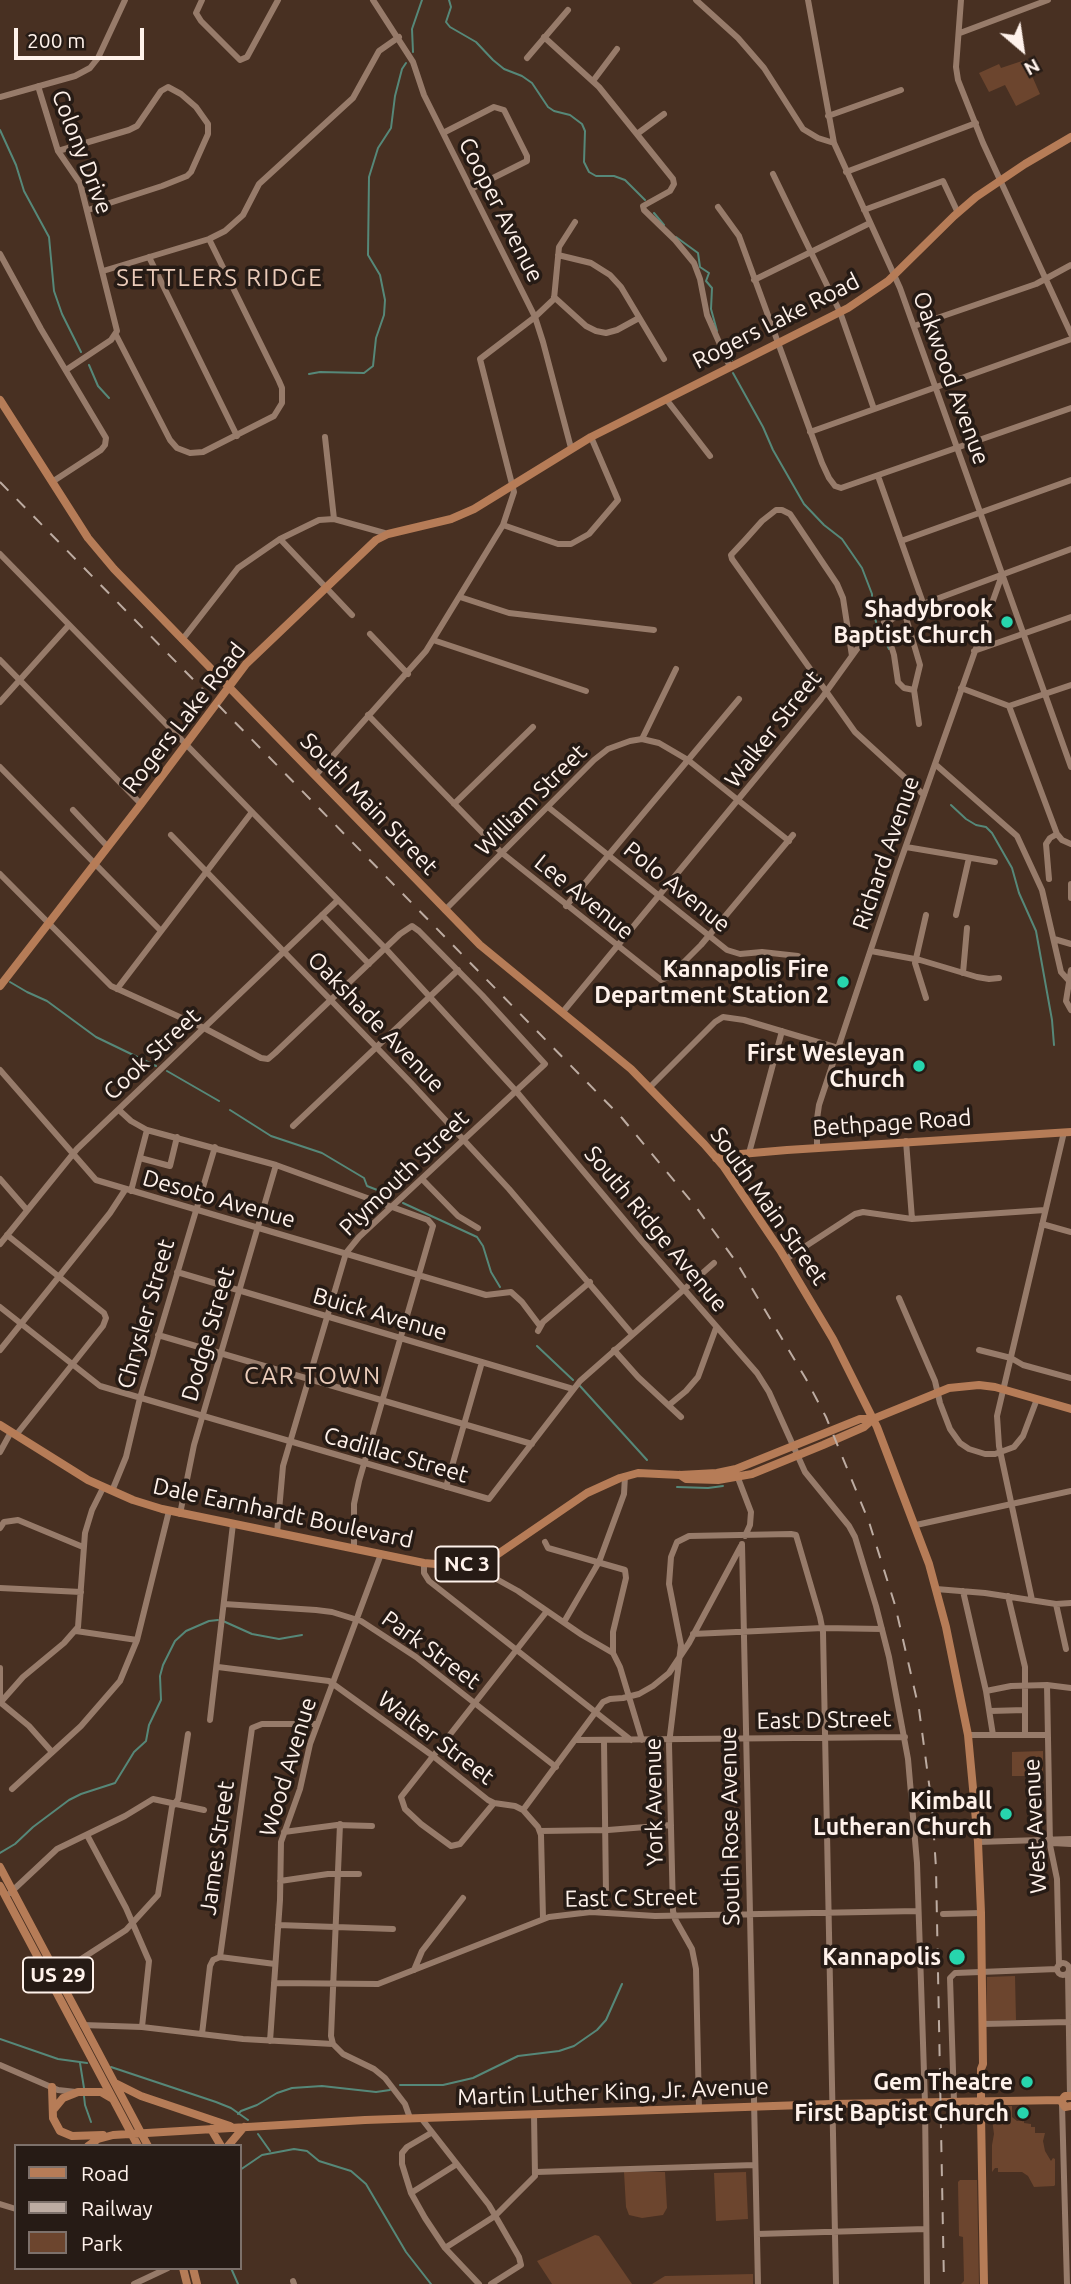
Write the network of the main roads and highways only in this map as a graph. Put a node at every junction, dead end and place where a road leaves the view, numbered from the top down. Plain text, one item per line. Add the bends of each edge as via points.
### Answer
1 (1071, 137) edge
2 (0, 400) edge
3 (228, 687) junction
4 (0, 986) edge
5 (1068, 1132) edge
6 (716, 1158) junction
7 (1071, 1409) edge
8 (873, 1419) junction
9 (0, 1425) edge
10 (795, 1451) junction
11 (761, 1460) junction
12 (680, 1475) junction
13 (738, 1478) junction
14 (0, 1867) edge
15 (0, 1886) edge
16 (9, 1894) junction
17 (98, 2070) junction
18 (115, 2082) junction
19 (52, 2087) road end
20 (81, 2092) junction
21 (1071, 2096) edge
22 (983, 2101) junction
23 (1065, 2104) edge
24 (117, 2105) junction
25 (53, 2115) junction
26 (241, 2127) junction
27 (211, 2129) junction
28 (116, 2135) junction
29 (91, 2144) edge
30 (137, 2144) edge
31 (147, 2144) edge
32 (220, 2144) edge
33 (229, 2144) edge
34 (986, 2284) edge

1 - 3 main road, Rogers Lake Road via 958,213 868,296 591,437 474,509 376,540 246,664
2 - 3 main road, South Main Street via 98,551
3 - 4 main road, Rogers Lake Road
3 - 6 main road, South Main Street via 480,945 620,1059
5 - 6 main road, Bethpage Road
6 - 8 main road, South Main Street via 817,1310
7 - 8 main road, Dale Earnhardt Boulevard / NC 3 via 979,1385 937,1391
8 - 10 main road, Dale Earnhardt Boulevard / NC 3 via 864,1427
8 - 22 main road, South Main Street via 936,1589 968,1735 981,1913
9 - 12 main road, Dale Earnhardt Boulevard / NC 3 via 103,1488 169,1511 424,1563 459,1565 489,1558 595,1488 625,1476
10 - 11 main road, Dale Earnhardt Boulevard / NC 3
10 - 13 main road, Dale Earnhardt Boulevard / NC 3
11 - 12 main road, Dale Earnhardt Boulevard / NC 3 via 717,1473
11 - 13 main road
12 - 13 main road, Dale Earnhardt Boulevard / NC 3 via 686,1479
14 - 16 main road, US 29
15 - 16 main road, US 29
16 - 17 main road, US 29
16 - 18 main road, US 29
17 - 20 main road via 96,2082
17 - 24 main road, US 29
18 - 26 main road via 141,2096
18 - 31 main road, US 29
19 - 25 main road
20 - 24 main road via 105,2094
20 - 25 main road via 60,2100
21 - 23 main road, Martin Luther King, Jr. Avenue via 1065,2095
22 - 23 main road, Martin Luther King, Jr. Avenue
22 - 26 main road, Martin Luther King, Jr. Avenue
22 - 34 main road, South Main Street
24 - 30 main road, US 29
25 - 28 main road via 56,2127 66,2134
26 - 27 main road, Martin Luther King, Jr. Avenue
26 - 33 main road
27 - 28 main road, Martin Luther King, Jr. Avenue
27 - 32 main road
28 - 29 main road, Martin Luther King, Jr. Avenue

